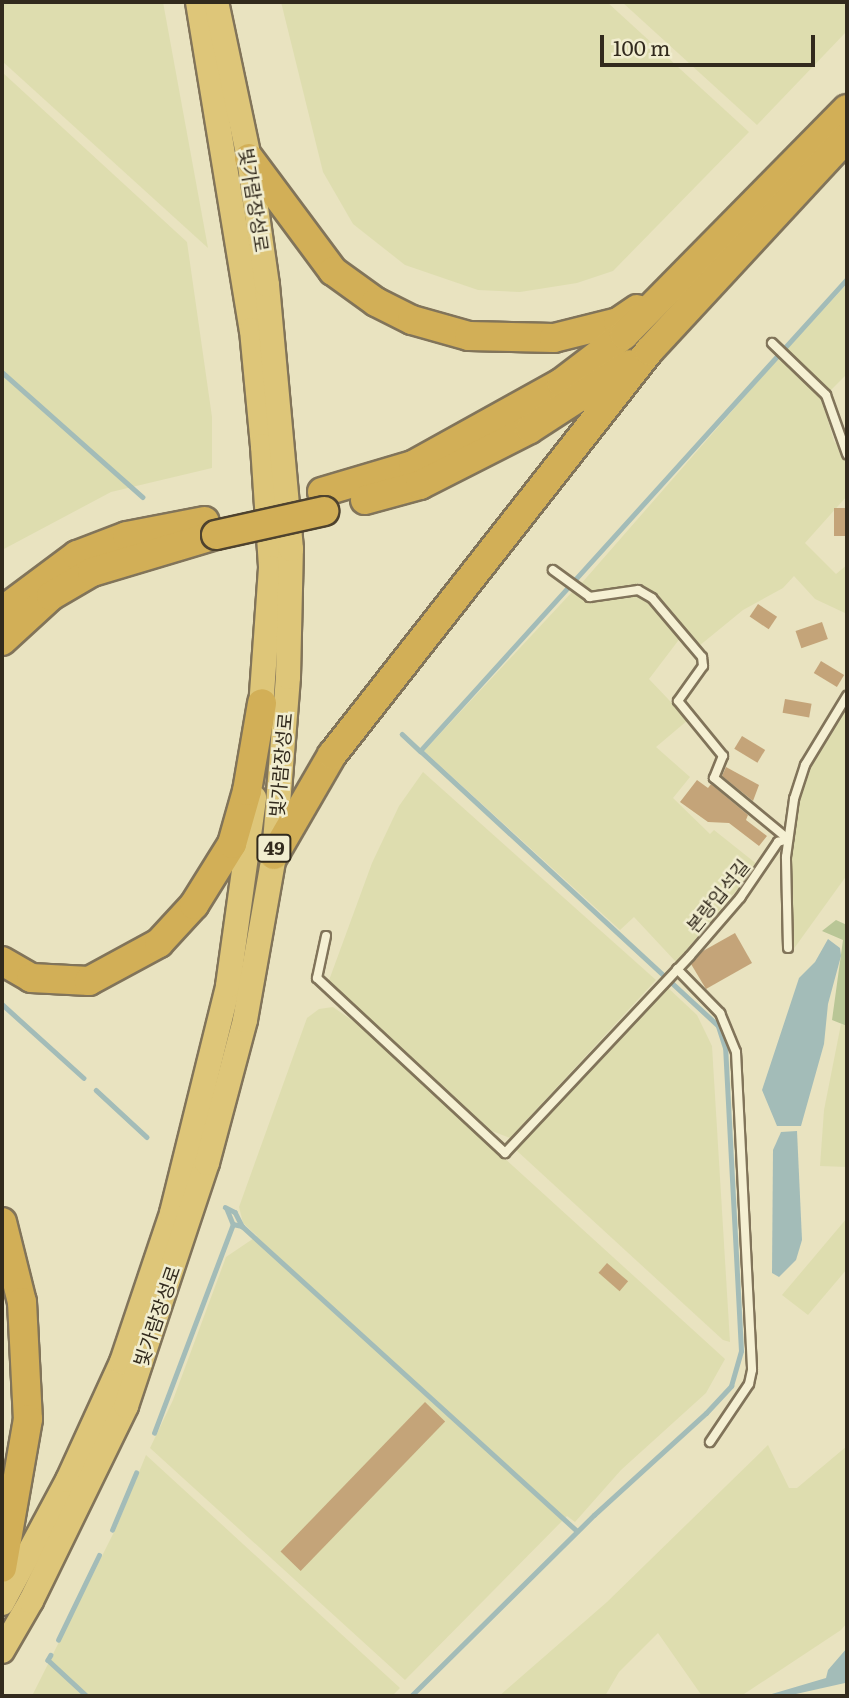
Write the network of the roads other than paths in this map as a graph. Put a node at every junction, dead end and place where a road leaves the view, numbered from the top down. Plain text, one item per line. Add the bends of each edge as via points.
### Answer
1 (198, 2) edge
2 (216, 2) edge
3 (847, 109) edge
4 (847, 137) edge
5 (249, 158) junction
6 (774, 203) junction
7 (681, 281) junction
8 (775, 345) dead end
9 (649, 351) junction
10 (844, 441) edge
11 (847, 454) edge
12 (323, 501) junction
13 (215, 527) junction
14 (553, 570) dead end
15 (2, 611) edge
16 (2, 641) edge
17 (847, 696) edge
18 (262, 703) junction
19 (788, 839) junction
20 (274, 855) junction
21 (326, 936) dead end
22 (788, 948) dead end
23 (2, 961) edge
24 (674, 972) junction
25 (3, 1225) edge
26 (710, 1442) dead end
27 (2, 1569) edge
28 (2, 1603) edge
29 (2, 1651) edge

1 - 18 highway, 빛가람장성로 / 49 via 252,330 258,395 271,568
2 - 5 highway, 빛가람장성로 / 49
3 - 6 highway
4 - 6 highway
5 - 7 highway via 333,271 376,302 412,320 469,335 554,338 618,322
5 - 20 highway, 빛가람장성로 / 49 via 279,376 291,549 288,677
6 - 7 highway
6 - 9 highway
7 - 12 highway via 624,335 572,375 465,440
8 - 10 lane via 826,395
9 - 12 highway via 530,429 420,485
9 - 20 highway via 332,755
10 - 11 lane
12 - 13 highway
13 - 15 highway via 127,536 76,555
13 - 16 highway via 92,572 51,596
14 - 19 lane via 583,593 608,598 638,590 652,598 702,657 703,666 678,701 723,756 714,778
17 - 19 lane via 805,765
18 - 23 highway via 232,844 194,905 159,943 89,981 32,978
18 - 28 highway, 빛가람장성로 / 49 via 248,865 228,986 172,1213 122,1362 68,1480
19 - 22 lane
19 - 24 lane, 본량입석길 via 778,842 740,898
20 - 29 highway, 빛가람장성로 / 49 via 245,1020 207,1163 151,1333 126,1406 32,1601
21 - 24 lane, 본량입석길 via 317,978 505,1153
24 - 26 lane via 720,1013 736,1052 752,1370 749,1384
25 - 27 highway via 22,1302 28,1419

